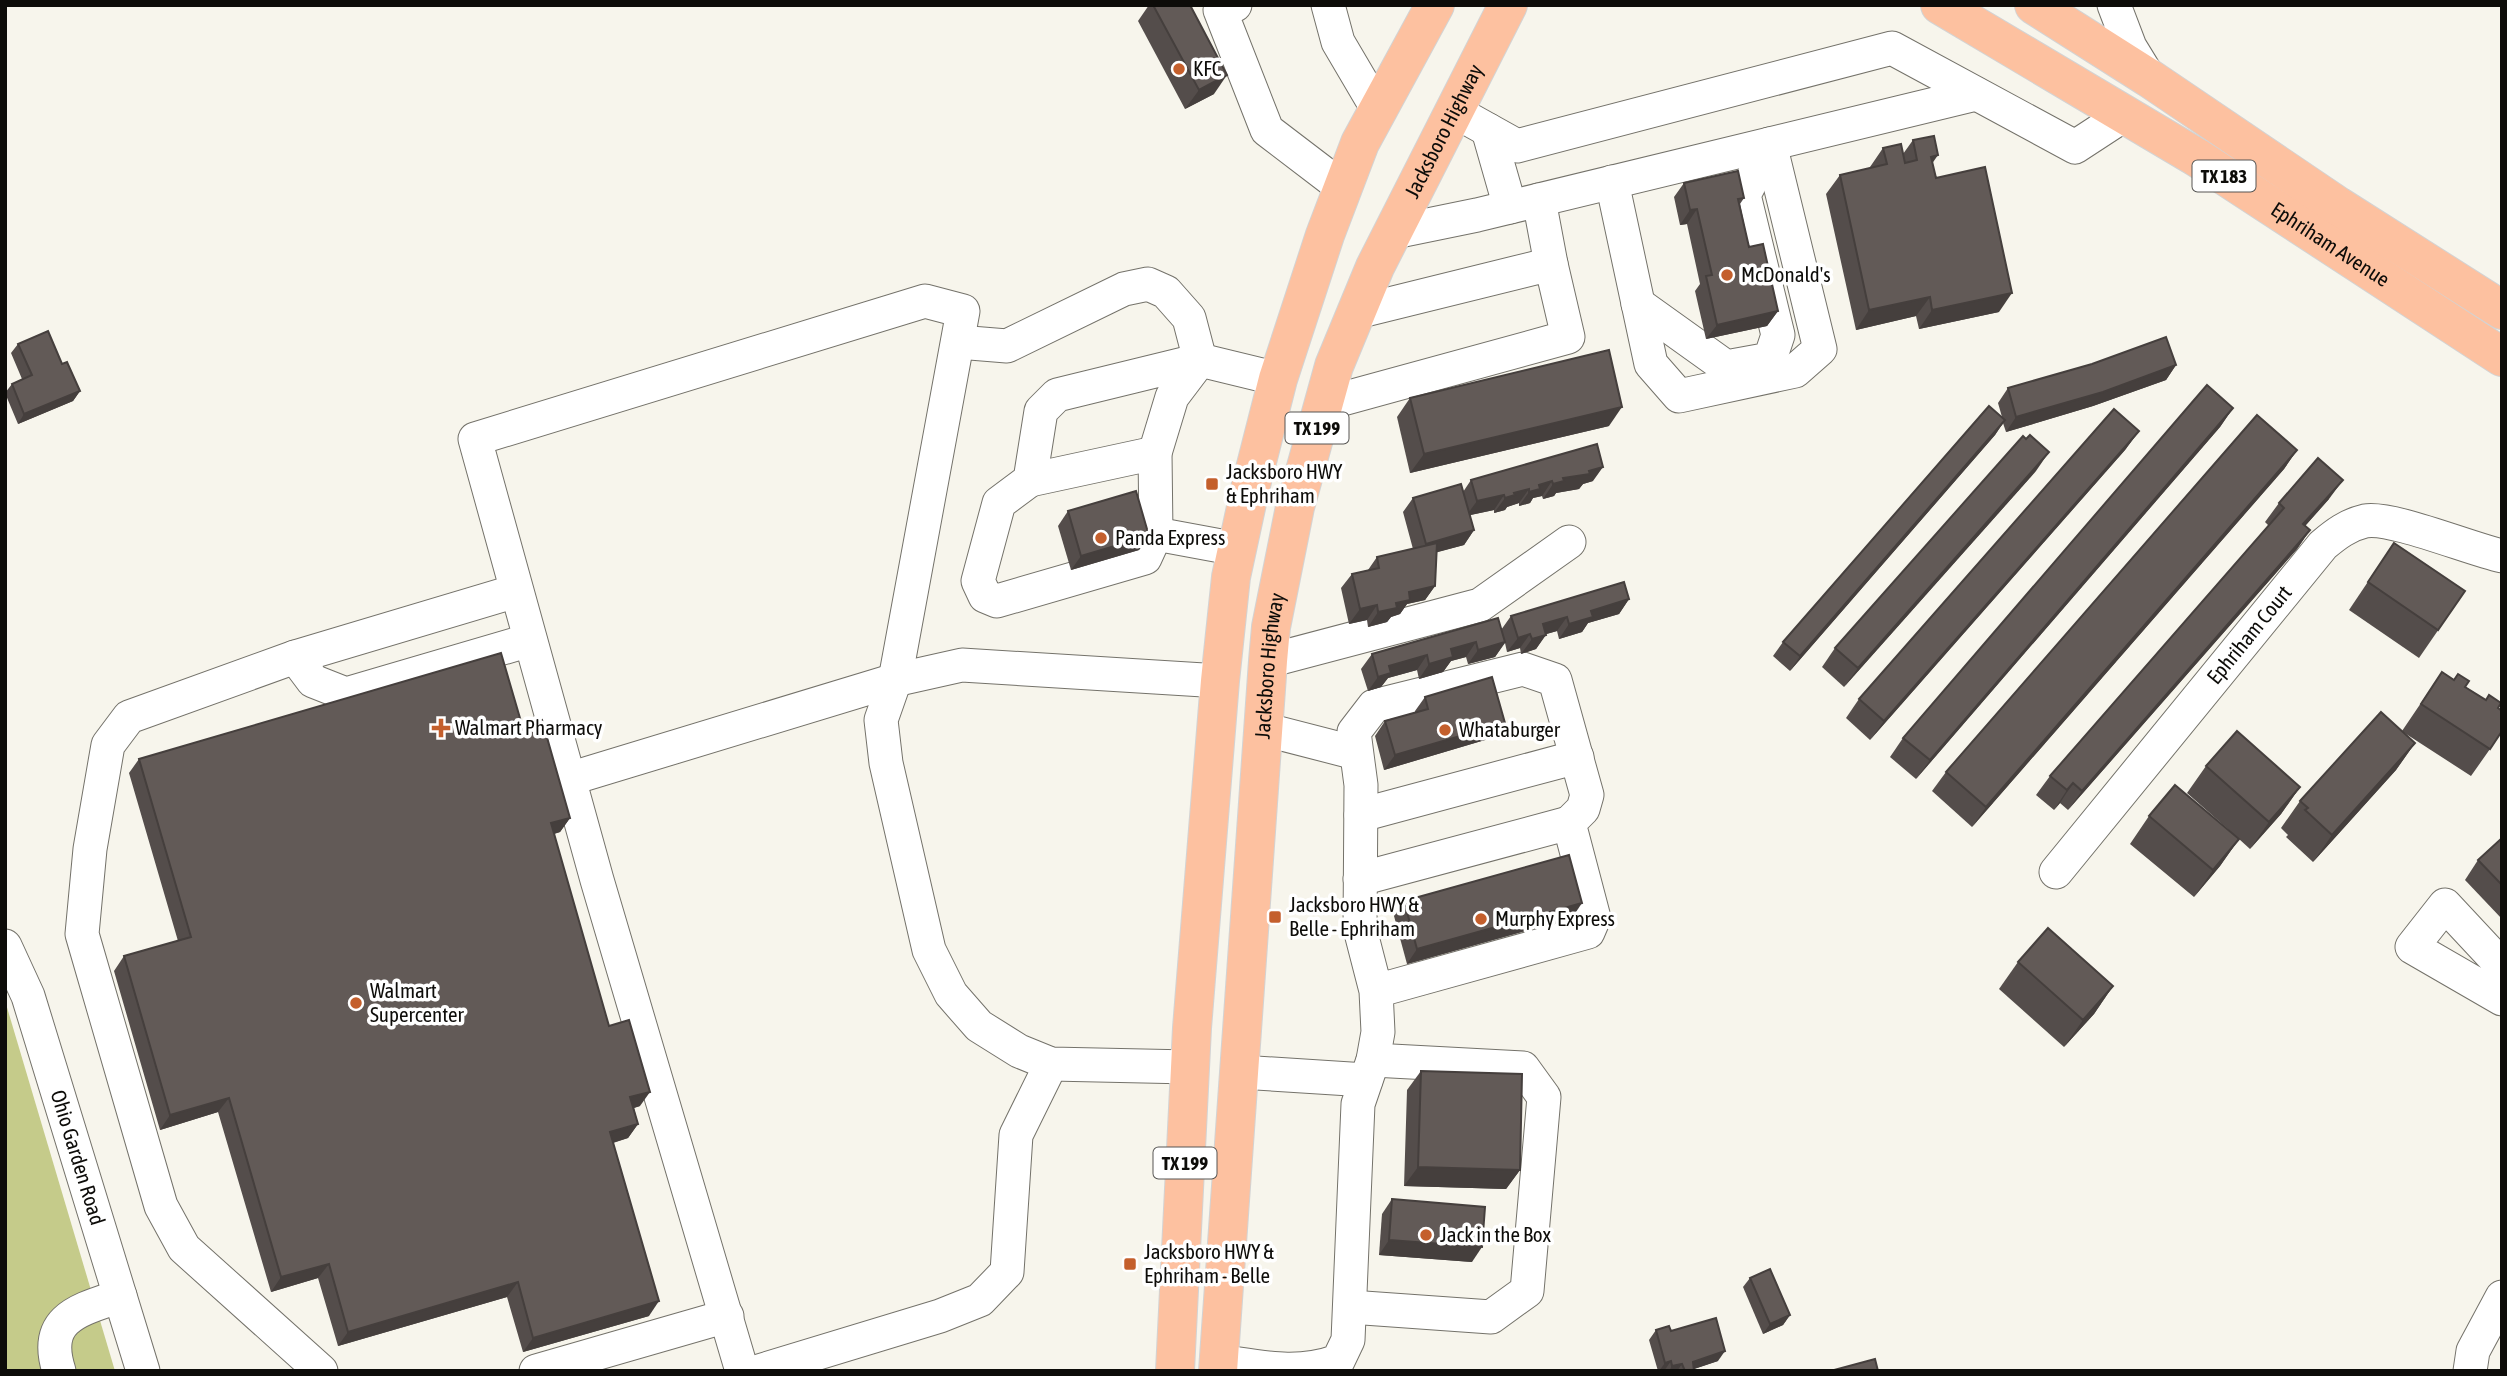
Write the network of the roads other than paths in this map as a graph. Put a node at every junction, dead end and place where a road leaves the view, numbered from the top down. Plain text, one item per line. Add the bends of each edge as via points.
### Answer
1 (1235, 5) edge
2 (1328, 5) edge
3 (1435, 5) edge
4 (1508, 5) edge
5 (1940, 5) edge
6 (2034, 5) edge
7 (2114, 5) edge
8 (2149, 78) junction
9 (1976, 94) junction
10 (1378, 110) junction
11 (2124, 115) junction
12 (1472, 121) junction
13 (1770, 144) junction
14 (1612, 182) junction
15 (1343, 188) junction
16 (1524, 204) junction
17 (1394, 232) junction
18 (1325, 235) junction
19 (2386, 236) junction
20 (1551, 264) junction
21 (1375, 267) junction
22 (1638, 304) junction
23 (2502, 310) edge
24 (1357, 312) junction
25 (958, 342) junction
26 (2502, 357) edge
27 (1200, 360) junction
28 (1278, 379) junction
29 (1324, 404) junction
30 (1155, 453) junction
31 (1030, 480) junction
32 (1156, 534) junction
33 (1570, 542) dead end
34 (1237, 549) junction
35 (2502, 556) edge
36 (516, 591) junction
37 (530, 640) junction
38 (295, 657) junction
39 (1268, 662) junction
40 (895, 680) junction
41 (1220, 681) junction
42 (1263, 729) junction
43 (1356, 753) junction
44 (1577, 757) junction
45 (569, 779) junction
46 (1361, 816) junction
47 (1569, 823) junction
48 (2056, 872) dead end
49 (1360, 879) junction
50 (5, 946) edge
51 (2502, 965) edge
52 (1376, 990) junction
53 (2502, 999) edge
54 (1051, 1064) junction
55 (1190, 1067) junction
56 (1369, 1070) junction
57 (1240, 1072) junction
58 (120, 1296) junction
59 (2502, 1297) edge
60 (1350, 1307) junction
61 (727, 1316) junction
62 (1219, 1366) edge
63 (60, 1371) edge
64 (143, 1371) edge
65 (321, 1371) edge
66 (536, 1371) edge
67 (742, 1371) edge
68 (759, 1371) edge
69 (1175, 1371) edge
70 (2470, 1371) edge

1 - 15 street via 1220,10 1267,130
2 - 10 street via 1338,42
3 - 10 main road, TX 199
4 - 12 main road, Jacksboro Highway / TX 199
5 - 11 main road, Ephriham Avenue / TX 183
6 - 8 main road, Ephriham Avenue / TX 183
7 - 8 street via 2130,47
8 - 19 main road, Ephriham Avenue / TX 183
9 - 11 street via 2075,147
9 - 12 street via 1892,48 1517,146
9 - 13 street
10 - 15 main road, TX 199
11 - 19 main road via 2149,107 2165,108 2364,235
11 - 26 main road, Ephriham Avenue / TX 183
12 - 16 street
12 - 17 main road, Jacksboro Highway / TX 199
13 - 14 street
13 - 22 street via 1744,195 1778,335 1770,359 1726,367
13 - 22 street via 1820,349 1795,371 1679,396 1651,364
14 - 16 street
14 - 22 street
15 - 18 main road, TX 199
16 - 17 street
16 - 20 street
17 - 21 main road, Jacksboro Highway / TX 199
18 - 21 main road
18 - 28 main road, TX 199
19 - 23 main road, Ephriham Avenue / TX 183
20 - 24 street
20 - 29 street via 1568,337
21 - 24 main road, Jacksboro Highway / TX 199
24 - 29 main road, Jacksboro Highway / TX 199
25 - 27 street via 1007,346 1125,289 1148,284 1166,292 1189,318
25 - 36 street via 963,312 925,302 475,439
25 - 40 street
27 - 28 street
27 - 30 street via 1172,397
27 - 31 street via 1057,395 1041,411
28 - 34 main road, TX 199
29 - 39 main road, Jacksboro Highway / TX 199 via 1295,507
30 - 31 street
30 - 32 street
31 - 32 street via 999,503 978,581 985,596 997,601 1145,558
32 - 34 street
33 - 39 street via 1480,605
34 - 41 main road, TX 199
35 - 48 street, Ephriham Court via 2387,521 2367,521 2342,529 2323,545
36 - 37 street
36 - 38 street
37 - 38 street via 346,694 313,681
37 - 45 street
38 - 65 street via 129,717 108,745 90,849 82,934 161,1206 184,1248
39 - 42 main road, Jacksboro Highway / TX 199
40 - 41 street via 962,665
40 - 45 street
40 - 54 street via 880,720 929,950 951,994 979,1027
41 - 55 main road, TX 199
42 - 43 street
42 - 57 main road, Jacksboro Highway / TX 199
43 - 44 street via 1354,732 1374,706 1522,669 1555,680
43 - 46 street
44 - 46 street
44 - 47 street via 1587,795 1583,809
45 - 61 street
46 - 49 street
47 - 49 street
47 - 52 street via 1594,918 1588,932
49 - 52 street via 1360,929
50 - 58 street, Ohio Garden Road via 28,996
51 - 53 street via 2445,905 2412,947
52 - 56 street via 1378,1032
54 - 55 street
54 - 68 street via 1016,1135 1007,1272 980,1300 940,1316
55 - 57 main road
55 - 69 main road, TX 199
56 - 57 street
56 - 60 street via 1358,1104
56 - 60 street via 1523,1068 1544,1097 1527,1291 1491,1317
57 - 62 main road, Jacksboro Highway / TX 199
58 - 63 street via 73,1312 55,1336 54,1354
58 - 64 street, Ohio Garden Road
59 - 70 street via 2473,1351
60 - 62 street via 1348,1340 1338,1361 1315,1369
61 - 66 street
61 - 67 street

